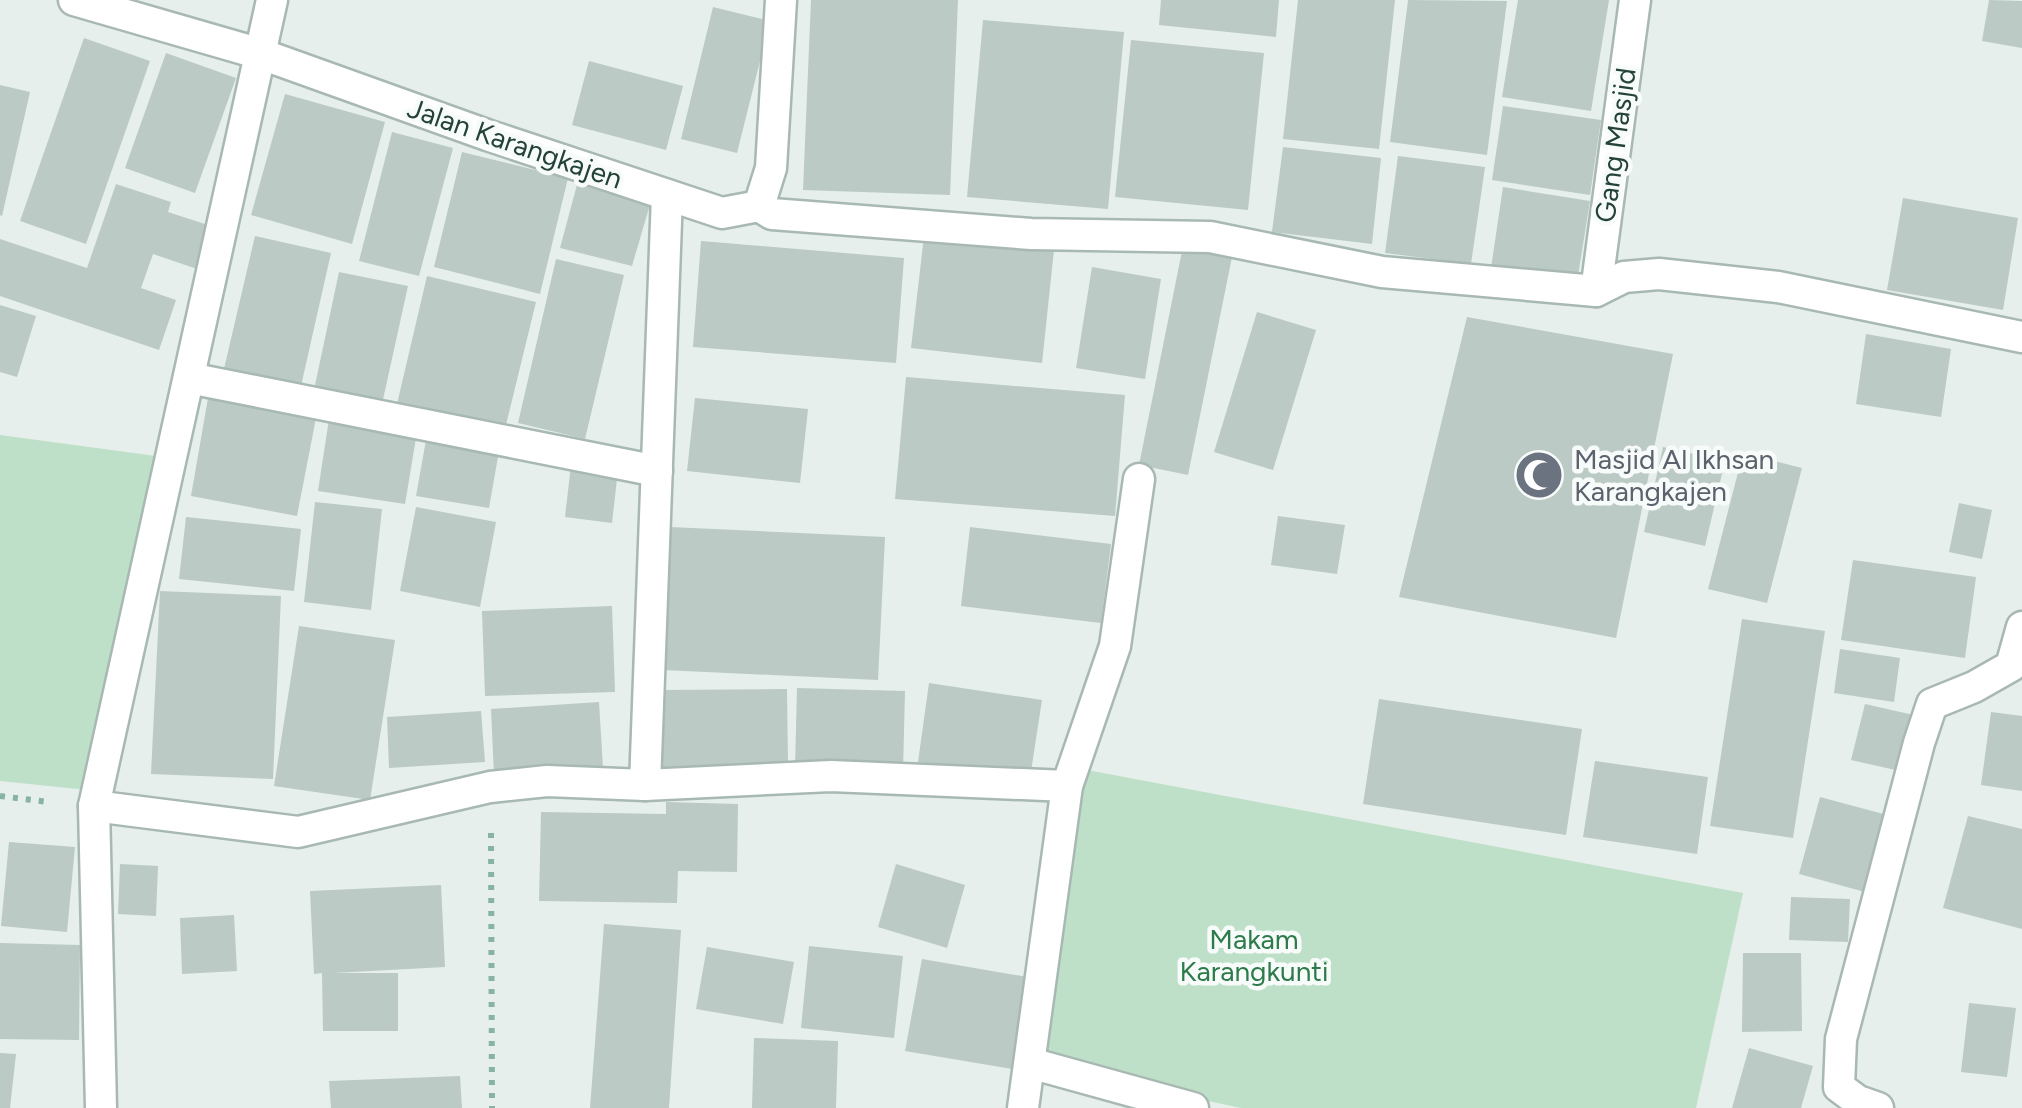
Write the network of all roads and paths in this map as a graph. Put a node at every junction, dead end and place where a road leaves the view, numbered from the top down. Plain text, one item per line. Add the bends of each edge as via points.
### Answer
1 (74, 0) edge
2 (272, 0) edge
3 (780, 0) edge
4 (1635, 0) edge
5 (261, 54) junction
6 (667, 195) junction
7 (759, 206) junction
8 (1596, 291) junction
9 (2022, 337) edge
10 (188, 378) junction
11 (656, 471) junction
12 (1138, 479) dead end
13 (2022, 627) edge
14 (645, 785) junction
15 (1068, 786) junction
16 (490, 787) junction
17 (94, 806) junction
18 (1030, 1063) junction
19 (101, 1108) edge
20 (492, 1108) edge
21 (1023, 1108) edge
22 (1193, 1108) edge
23 (1878, 1108) edge

1 - 5 street, Jalan Karangkajen
2 - 5 street
3 - 7 street via 771,168
4 - 8 street, Gang Masjid
5 - 6 street, Jalan Karangkajen
5 - 10 street
6 - 7 street, Jalan Karangkajen via 722,213
6 - 11 street
7 - 8 street, Jalan Karangkajen via 772,214 1013,232 1210,237 1382,272
8 - 9 street via 1624,277 1658,274 1778,287
10 - 11 street
10 - 17 street
11 - 14 street
12 - 15 street via 1115,646
13 - 23 street via 2011,666 1932,704 1919,743 1841,1039 1839,1087
14 - 15 street via 830,776
14 - 16 street via 547,781
15 - 18 street
16 - 17 street via 298,832
16 - 20 path
17 - 19 street
18 - 21 street
18 - 22 street

